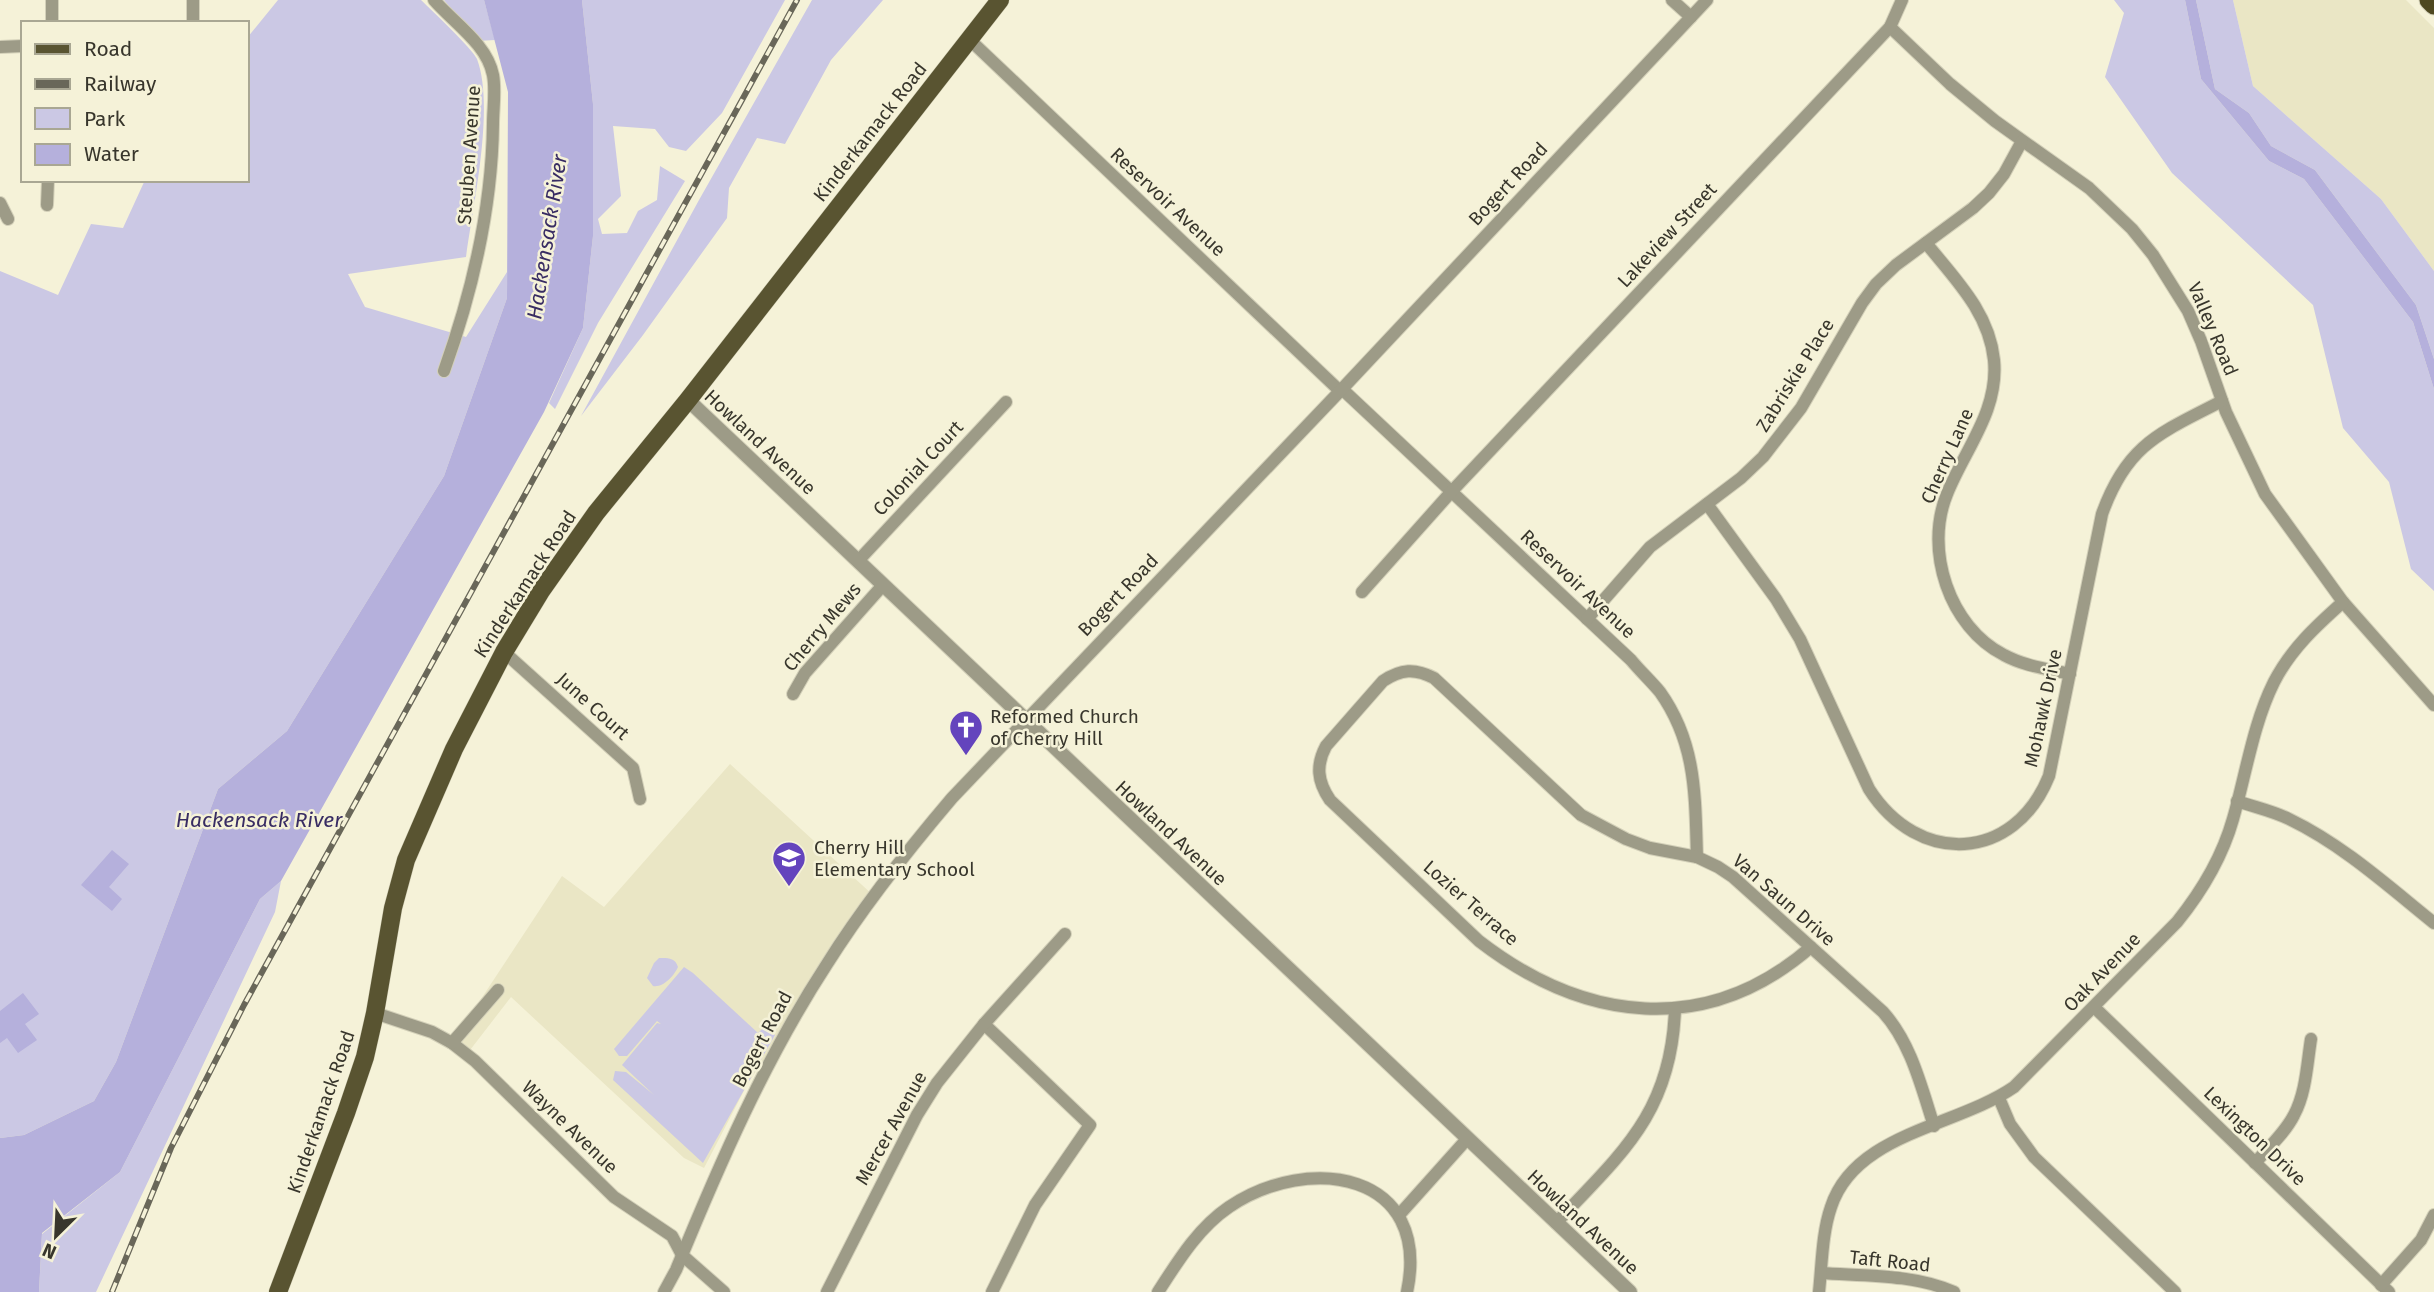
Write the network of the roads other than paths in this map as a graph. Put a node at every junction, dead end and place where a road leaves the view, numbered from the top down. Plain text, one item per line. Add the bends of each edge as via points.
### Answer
1 (52, 0) edge
2 (193, 0) edge
3 (434, 0) edge
4 (1000, 0) edge
5 (1672, 0) edge
6 (1707, 0) edge
7 (1902, 0) edge
8 (2429, 0) edge
9 (2434, 5) edge
10 (1691, 17) junction
11 (52, 21) edge
12 (193, 21) edge
13 (1890, 27) junction
14 (970, 40) junction
15 (0, 47) edge
16 (21, 47) edge
17 (2022, 141) junction
18 (48, 182) edge
19 (0, 203) edge
20 (47, 205) dead end
21 (8, 219) dead end
22 (1926, 243) junction
23 (444, 371) dead end
24 (1341, 390) junction
25 (688, 400) junction
26 (2222, 401) junction
27 (1006, 402) dead end
28 (1452, 491) junction
29 (1707, 504) junction
30 (858, 561) junction
31 (883, 586) junction
32 (1362, 592) dead end
33 (2343, 602) junction
34 (1587, 619) junction
35 (504, 652) junction
36 (1413, 670) joint
37 (2070, 674) junction
38 (793, 694) dead end
39 (2434, 705) edge
40 (1025, 720) junction
41 (640, 799) dead end
42 (2237, 801) junction
43 (1697, 857) junction
44 (2434, 923) edge
45 (1065, 934) dead end
46 (1811, 947) junction
47 (498, 990) dead end
48 (2094, 1007) junction
49 (1675, 1008) junction
50 (375, 1013) junction
51 (984, 1024) junction
52 (2311, 1039) dead end
53 (452, 1043) junction
54 (1999, 1098) junction
55 (1934, 1126) junction
56 (1467, 1139) junction
57 (2255, 1163) junction
58 (1399, 1215) junction
59 (2434, 1215) edge
60 (1556, 1223) junction
61 (682, 1255) junction
62 (1821, 1273) junction
63 (2385, 1288) edge
64 (278, 1292) edge
65 (664, 1292) edge
66 (724, 1292) edge
67 (827, 1292) edge
68 (992, 1292) edge
69 (1158, 1292) edge
70 (1407, 1292) edge
71 (1630, 1292) edge
72 (1819, 1292) edge
73 (1954, 1292) edge
74 (2175, 1292) edge

1 - 11 street
2 - 12 street
3 - 23 street, Steuben Avenue via 483,51 493,75 493,141 483,234 474,281
4 - 14 main road, Kinderkamack Road
5 - 10 street
6 - 10 street, Bogert Road
7 - 13 street, Lakeview Street
8 - 9 highway
10 - 24 street, Bogert Road
13 - 17 street, Valley Road via 1950,84
13 - 28 street, Lakeview Street
14 - 24 street, Reservoir Avenue
14 - 25 main road, Kinderkamack Road
15 - 16 street
17 - 22 street, Zabriskie Place via 1989,193
17 - 26 street, Valley Road via 2089,188 2153,255 2188,311
18 - 20 street
19 - 21 street
22 - 29 street, Zabriskie Place via 1876,284 1783,435 1741,478
22 - 37 street, Cherry Lane via 1979,312 1994,363 1984,420 1941,511 1938,551 1948,589 1967,623 1993,649 2020,663
24 - 28 street, Reservoir Avenue
24 - 40 street, Bogert Road
25 - 30 street, Howland Avenue
25 - 35 main road, Kinderkamack Road via 596,513
26 - 33 street, Valley Road via 2265,494
26 - 37 street, Mohawk Drive via 2158,435 2117,480 2102,514
27 - 30 street, Colonial Court
28 - 32 street, Lakeview Street
28 - 34 street, Reservoir Avenue
29 - 34 street, Zabriskie Place via 1650,547
29 - 37 street, Mohawk Drive via 1800,639 1879,805 1921,837 1955,844 1987,839 2004,832 2033,807 2049,776
30 - 31 street, Howland Avenue
31 - 38 street, Cherry Mews via 805,673
31 - 40 street, Howland Avenue
33 - 39 street, Valley Road
33 - 42 street, Oak Avenue via 2299,644 2273,684
34 - 43 street, Reservoir Avenue via 1658,690 1681,730 1694,777
35 - 41 street, June Court via 633,768
35 - 50 main road, Kinderkamack Road via 466,724 406,860
36 - 43 street, Van Saun Drive via 1434,678 1581,815 1650,848
36 - 49 street, Lozier Terrace via 1383,681 1326,746 1318,768 1330,800 1479,941 1528,974 1607,1003
40 - 56 street, Howland Avenue
40 - 61 street, Bogert Road via 907,851 826,965 760,1081
42 - 44 street via 2286,817 2325,838
42 - 48 street, Oak Avenue via 2223,847 2194,900
43 - 46 street, Van Saun Drive via 1733,877
45 - 51 street, Mercer Avenue
46 - 49 street, Lozier Terrace via 1745,992
46 - 55 street, Van Saun Drive via 1897,1029
47 - 53 street
48 - 54 street, Oak Avenue
48 - 57 street, Lexington Drive
49 - 60 street via 1671,1057 1654,1105 1627,1147
50 - 53 street, Wayne Avenue
50 - 64 main road, Kinderkamack Road via 346,1113
51 - 67 street, Mercer Avenue via 917,1115
51 - 68 street via 1090,1125 1035,1205
52 - 57 street via 2295,1112
53 - 61 street, Wayne Avenue via 614,1197 672,1236
54 - 55 street, Oak Avenue
54 - 74 street via 2010,1124 2035,1157
55 - 62 street, Oak Avenue via 1877,1149 1850,1172 1831,1205
56 - 58 street
56 - 60 street, Howland Avenue
57 - 63 street, Lexington Drive
58 - 69 street via 1371,1190 1339,1179 1271,1186 1211,1221
58 - 70 street via 1409,1241
59 - 63 street
60 - 71 street, Howland Avenue
61 - 65 street, Bogert Road
61 - 66 street, Wayne Avenue
62 - 72 street, Oak Avenue
62 - 73 street, Taft Road via 1919,1280

